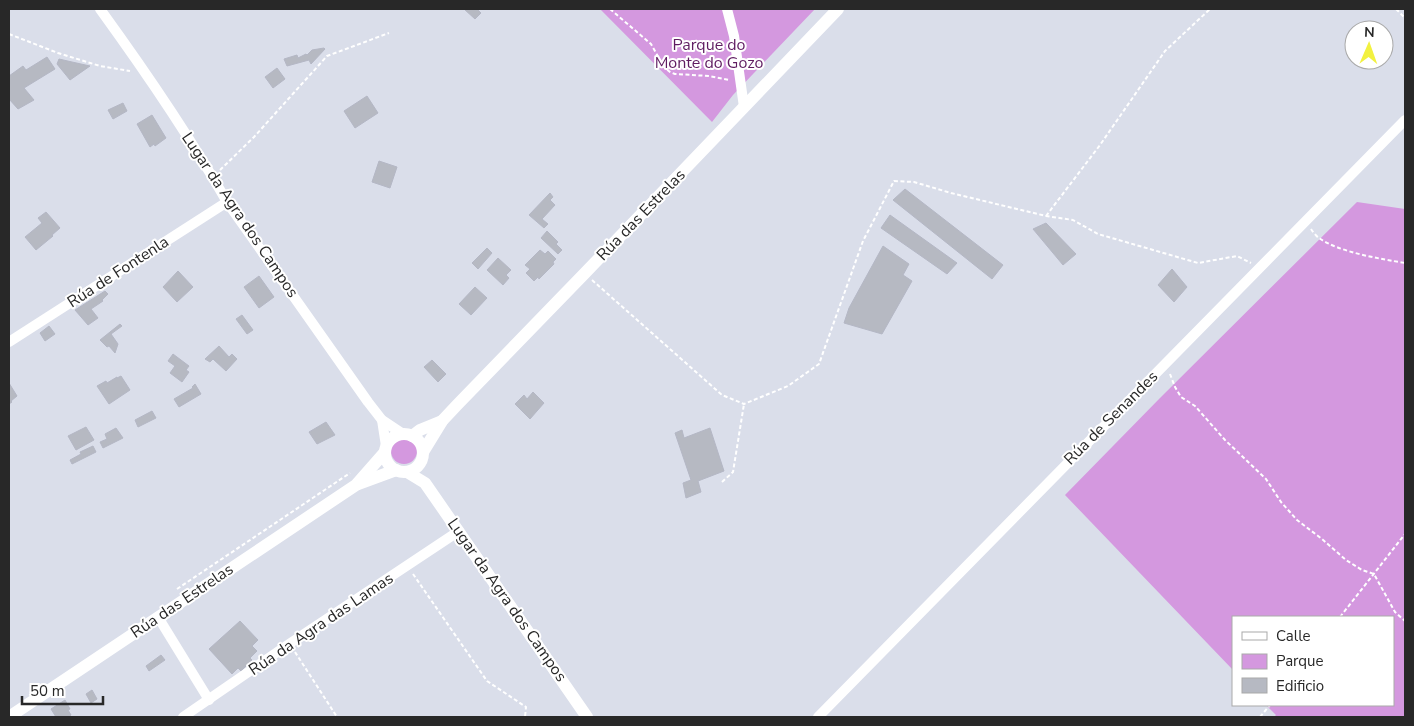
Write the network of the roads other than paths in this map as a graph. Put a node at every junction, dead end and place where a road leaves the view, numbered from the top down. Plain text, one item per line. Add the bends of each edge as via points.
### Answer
1 (100, 9) edge
2 (728, 9) edge
3 (838, 9) edge
4 (744, 107) junction
5 (1405, 120) edge
6 (227, 202) junction
7 (9, 342) edge
8 (382, 420) junction
9 (442, 421) junction
10 (407, 435) junction
11 (386, 449) junction
12 (422, 456) junction
13 (401, 471) junction
14 (425, 483) junction
15 (356, 485) junction
16 (459, 532) junction
17 (158, 617) junction
18 (209, 700) junction
19 (9, 717) edge
20 (183, 717) edge
21 (587, 717) edge
22 (818, 717) edge

1 - 6 street, Lugar da Agra dos Campos via 142,66
2 - 4 street
3 - 4 street, Rúa das Estrelas
4 - 9 street, Rúa das Estrelas
5 - 22 street, Rúa de Senandes
6 - 7 street, Rúa de Fontenla
6 - 8 street, Lugar da Agra dos Campos
8 - 10 street, Lugar da Agra dos Campos
8 - 11 street, Lugar da Agra dos Campos
9 - 10 street, Rúa das Estrelas
9 - 12 street, Rúa das Estrelas
10 - 11 street via 393,438
10 - 12 street via 420,443
11 - 13 street via 388,464
11 - 15 street, Rúa das Estrelas
12 - 13 street via 415,468
12 - 14 street, Lugar da Agra dos Campos
13 - 14 street, Lugar da Agra dos Campos
13 - 15 street, Rúa das Estrelas
14 - 16 street, Lugar da Agra dos Campos
15 - 17 street, Rúa das Estrelas
16 - 18 street, Rúa da Agra das Lamas
16 - 21 street, Lugar da Agra dos Campos
17 - 18 street
17 - 19 street, Rúa das Estrelas
18 - 20 street, Rúa da Agra das Lamas

